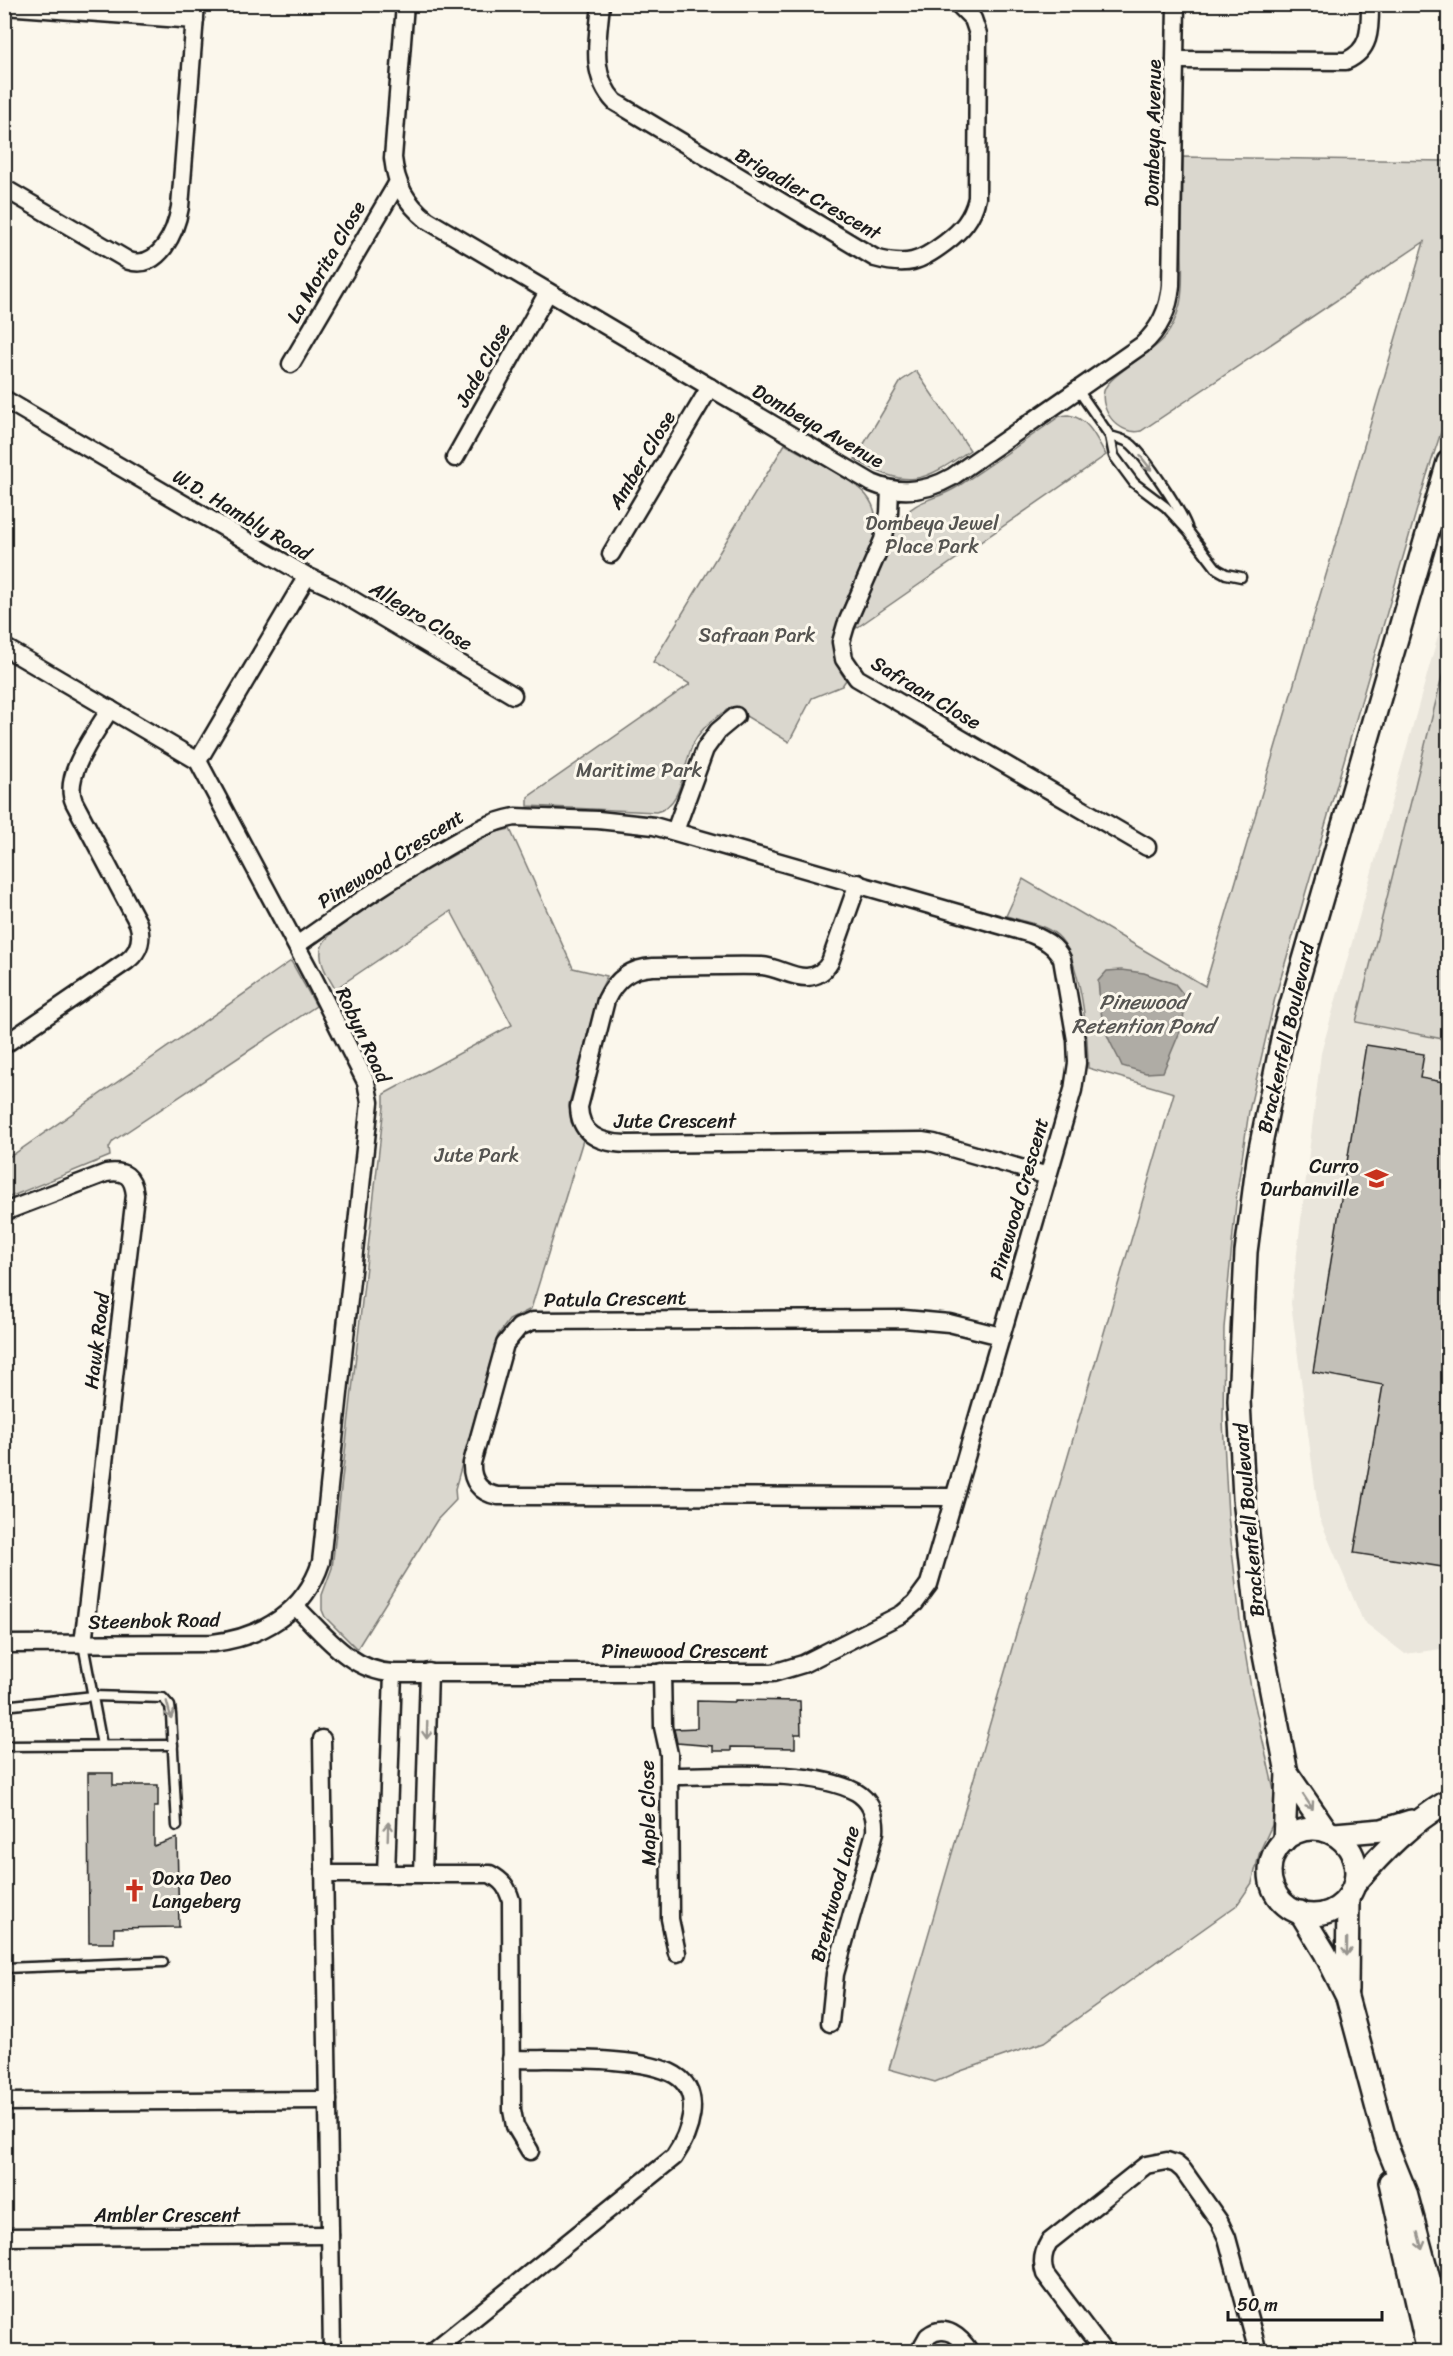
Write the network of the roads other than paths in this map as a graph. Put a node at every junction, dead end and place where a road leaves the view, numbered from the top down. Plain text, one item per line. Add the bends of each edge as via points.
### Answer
1 (405, 4) edge
2 (601, 4) edge
3 (958, 4) edge
4 (1176, 4) edge
5 (1370, 4) edge
6 (4, 6) edge
7 (196, 12) edge
8 (1175, 60) junction
9 (398, 182) junction
10 (4, 188) edge
11 (548, 292) junction
12 (291, 364) dead end
13 (710, 387) junction
14 (1078, 390) junction
15 (4, 399) edge
16 (1110, 436) junction
17 (455, 458) dead end
18 (1449, 462) edge
19 (890, 489) junction
20 (1188, 531) junction
21 (611, 554) dead end
22 (307, 576) junction
23 (1241, 577) dead end
24 (4, 647) edge
25 (513, 695) dead end
26 (110, 710) junction
27 (736, 716) dead end
28 (198, 761) junction
29 (675, 831) junction
30 (1147, 847) dead end
31 (858, 884) junction
32 (297, 945) junction
33 (4, 1045) edge
34 (1048, 1176) junction
35 (4, 1212) edge
36 (1001, 1336) junction
37 (954, 1497) junction
38 (295, 1606) junction
39 (4, 1644) edge
40 (83, 1644) junction
41 (429, 1672) junction
42 (662, 1672) junction
43 (393, 1673) junction
44 (93, 1696) junction
45 (4, 1706) edge
46 (322, 1739) dead end
47 (102, 1745) junction
48 (173, 1745) junction
49 (4, 1746) edge
50 (1287, 1773) junction
51 (670, 1776) junction
52 (1449, 1801) edge
53 (1419, 1818) junction
54 (177, 1826) dead end
55 (1331, 1832) junction
56 (1284, 1841) junction
57 (324, 1874) junction
58 (386, 1874) junction
59 (423, 1874) junction
60 (1352, 1890) junction
61 (1300, 1912) junction
62 (677, 1953) dead end
63 (163, 1962) dead end
64 (4, 1968) edge
65 (1347, 1997) junction
66 (830, 2023) dead end
67 (511, 2059) junction
68 (328, 2100) junction
69 (4, 2102) edge
70 (1386, 2146) junction
71 (530, 2151) dead end
72 (330, 2235) junction
73 (4, 2238) edge
74 (1449, 2350) edge
75 (332, 2352) edge
76 (432, 2352) edge
77 (919, 2352) edge
78 (970, 2352) edge
79 (1104, 2352) edge
80 (1258, 2352) edge
81 (1428, 2352) edge

1 - 9 street, Dombeya Avenue via 393,158
2 - 3 street, Brigadier Crescent via 597,68 602,85 615,102 875,258 896,262 926,258 964,227 975,204 978,34 973,19
4 - 8 street, Dombeya Avenue
5 - 8 street via 1368,40 1359,54 1346,61
6 - 7 street
7 - 10 street via 180,207 173,231 154,259 141,264 129,261
8 - 14 street, Dombeya Avenue via 1171,285 1167,308 1150,338
9 - 11 street, Dombeya Avenue via 405,198 427,220
9 - 12 street, La Morita Close
11 - 13 street, Dombeya Avenue
11 - 17 street, Jade Close
13 - 19 street, Dombeya Avenue via 872,483
13 - 21 street, Amber Close
14 - 16 lane
14 - 19 street, Dombeya Avenue via 940,484 913,491
15 - 22 street, W.D. Hambly Road
16 - 20 lane via 1114,456 1134,483 1166,507
16 -> 20 lane via 1131,443
18 - 50 street, Brackenfell Boulevard via 1284,1029 1252,1205 1239,1401 1244,1498 1258,1624
19 - 30 street, Safraan Close via 883,540 843,633 842,651 847,666 857,678
20 - 23 lane via 1217,569
22 - 25 street, Allegro Close
22 - 28 street, W.D. Hambly Road
24 - 26 street
26 - 28 street
26 - 33 street via 74,772 70,790 138,923 138,948 127,962
27 - 29 street via 718,730 705,749
28 - 32 street, Robyn Road
29 - 31 street, Pinewood Crescent
29 - 32 street, Pinewood Crescent via 598,820 499,820 396,876
31 - 34 street, Pinewood Crescent via 1031,934 1057,950 1065,969 1077,1064
31 - 34 street, Jute Crescent via 830,962 817,975 801,976 761,966 653,967 637,969 622,977 606,1000 579,1107 586,1131 604,1142 626,1144 922,1141
32 - 38 street, Robyn Road via 366,1082 370,1102 321,1562 309,1590
34 - 36 street, Pinewood Crescent
35 - 40 street, Hawk Road via 106,1173 126,1174 134,1186
36 - 37 street, Pinewood Crescent
36 - 37 street, Patula Crescent via 949,1323 904,1319 533,1321 519,1327 505,1344 472,1463 478,1487 498,1496
37 - 42 street, Pinewood Crescent via 929,1584 902,1614 783,1672
38 - 40 street, Steenbok Road via 260,1631 231,1641
38 - 43 street, Pinewood Crescent via 352,1661 369,1670
39 - 40 street, Steenbok Road
40 - 44 lane
41 - 42 street, Pinewood Crescent
41 - 43 street, Pinewood Crescent
41 -> 59 street
42 - 51 street, Maple Close via 663,1727
58 -> 43 street
44 - 45 lane
44 - 47 lane
44 -> 48 lane via 163,1698 170,1706
46 - 57 street
47 - 48 lane
47 - 49 lane
48 - 54 lane
50 -> 55 street, Brackenfell Boulevard
50 - 56 street, Brackenfell Boulevard
51 - 62 street, Maple Close via 670,1919
51 - 66 street, Brentwood Lane via 807,1778 857,1793 871,1808 876,1819 875,1832 835,1974
52 - 53 street
53 - 55 street via 1382,1830
53 - 60 street via 1379,1856
55 - 56 street via 1308,1829
55 - 60 street via 1353,1856 1356,1870
56 - 61 street via 1270,1865 1271,1880 1284,1904
57 - 58 street
57 - 68 street
58 - 59 street
59 - 67 street via 490,1874 508,1890
60 - 61 street via 1338,1907 1325,1913
60 -> 65 street
61 - 65 street
63 - 64 lane
65 - 70 street
67 - 71 street via 515,2126
67 - 76 street via 636,2062 676,2075 692,2100 689,2128 674,2157
68 - 69 street
68 - 72 street
70 -> 74 street via 1406,2193
70 - 81 street via 1392,2195
72 - 73 street, Ambler Crescent
72 - 75 street
77 - 78 street via 928,2336 942,2331 955,2335
79 - 80 street via 1046,2274 1044,2250 1049,2241 1142,2167 1163,2161 1183,2170 1219,2221

